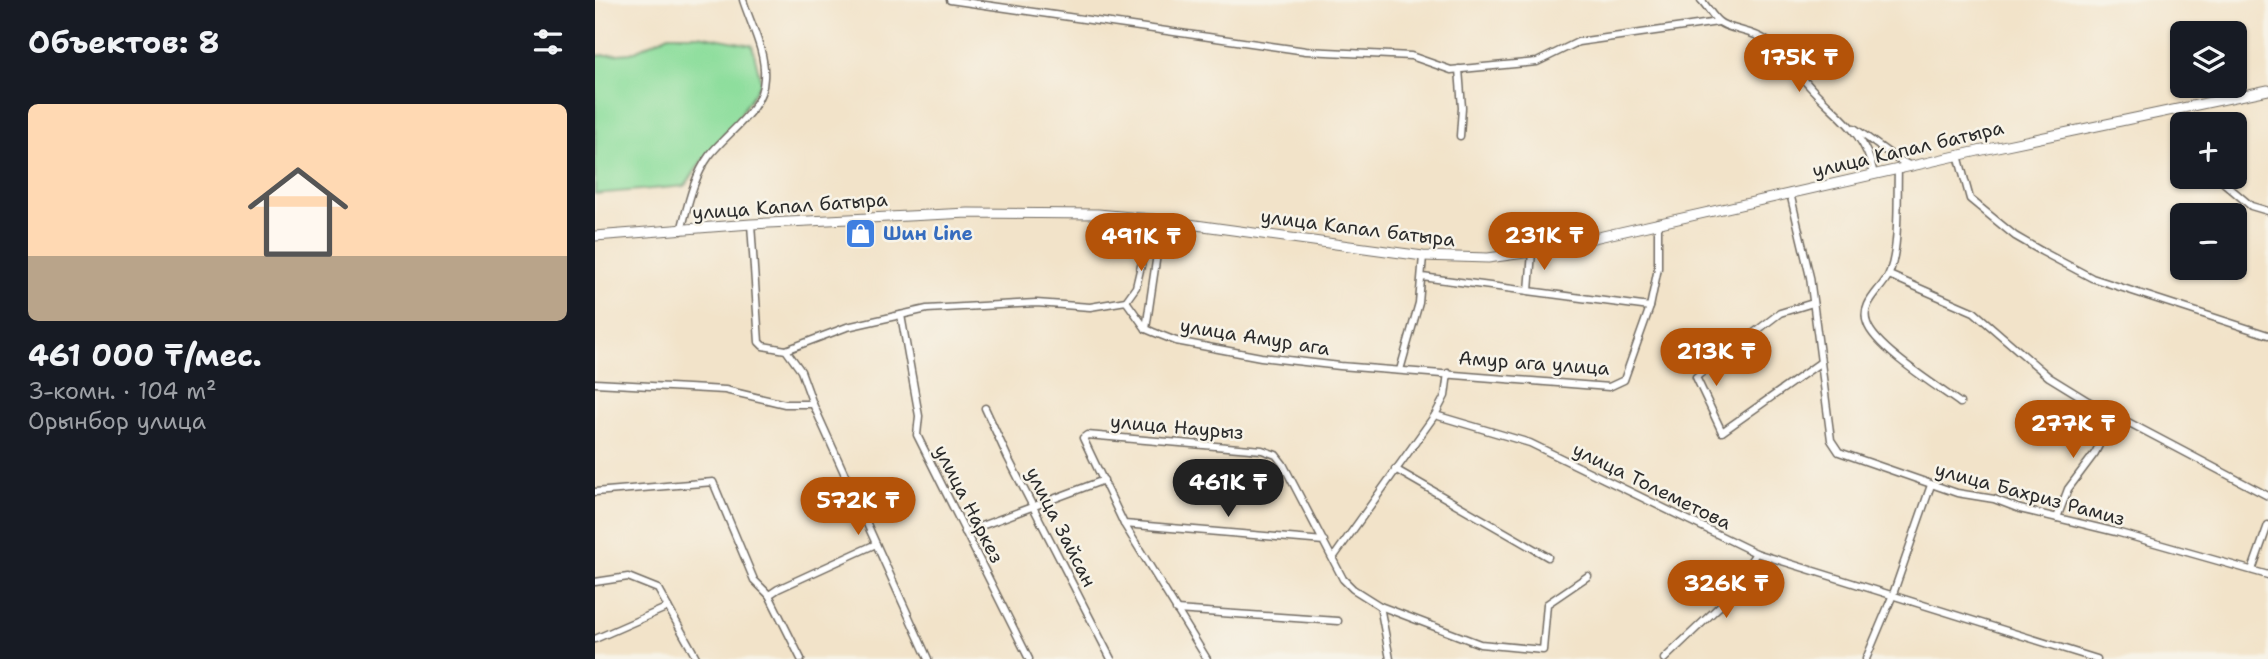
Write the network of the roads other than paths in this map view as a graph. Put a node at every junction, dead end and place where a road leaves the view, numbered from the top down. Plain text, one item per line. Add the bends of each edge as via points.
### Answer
1 (743, 0) edge
2 (950, 0) edge
3 (1701, 0) edge
4 (1719, 22) junction
5 (1459, 69) junction
6 (2268, 90) edge
7 (1853, 127) junction
8 (1460, 136) dead end
9 (1958, 155) junction
10 (1911, 166) junction
11 (1898, 169) junction
12 (1874, 174) junction
13 (2231, 189) edge
14 (1790, 193) junction
15 (2268, 211) edge
16 (1157, 220) junction
17 (1658, 222) junction
18 (751, 224) junction
19 (681, 231) junction
20 (595, 236) edge
21 (1532, 252) junction
22 (1423, 256) junction
23 (1889, 275) junction
24 (1422, 278) junction
25 (1529, 291) junction
26 (1126, 301) junction
27 (1814, 303) junction
28 (1650, 307) junction
29 (901, 315) junction
30 (1146, 329) junction
31 (2268, 335) edge
32 (786, 351) junction
33 (1821, 362) junction
34 (1400, 370) junction
35 (1448, 373) junction
36 (595, 383) edge
37 (1960, 403) dead end
38 (813, 404) junction
39 (985, 408) dead end
40 (2115, 414) junction
41 (1435, 415) junction
42 (1395, 469) junction
43 (1104, 480) junction
44 (1931, 485) junction
45 (595, 492) edge
46 (2268, 496) edge
47 (1033, 506) junction
48 (2057, 518) junction
49 (1125, 524) junction
50 (2268, 526) edge
51 (965, 532) junction
52 (1324, 541) junction
53 (876, 544) junction
54 (1756, 553) junction
55 (1548, 557) dead end
56 (1332, 558) junction
57 (2252, 570) junction
58 (2268, 575) edge
59 (1588, 576) dead end
60 (595, 582) edge
61 (769, 595) junction
62 (1892, 597) junction
63 (1380, 606) junction
64 (668, 607) junction
65 (1177, 610) junction
66 (1338, 621) dead end
67 (595, 639) edge
68 (697, 659) edge
69 (801, 659) edge
70 (927, 659) edge
71 (1029, 659) edge
72 (1111, 659) edge
73 (1207, 659) edge
74 (1390, 659) edge
75 (1664, 659) edge
76 (1866, 659) edge
77 (2097, 659) edge

1 - 19 street via 763,58 761,94 749,114 708,157 692,189
2 - 5 street via 1307,51 1412,56
3 - 4 street
4 - 5 street via 1578,42 1537,62
4 - 7 street via 1767,41
5 - 8 street
6 - 9 main road, улица Капал батыра
7 - 10 street
7 - 12 street
9 - 10 main road, улица Капал батыра
9 - 31 street via 1970,199 2015,236 2092,278
10 - 11 main road, улица Капал батыра
11 - 12 main road, улица Капал батыра
11 - 23 street via 1897,230
12 - 14 main road, улица Капал батыра
13 - 15 street via 2251,206
14 - 17 main road, улица Капал батыра
14 - 27 street, улица Бахриз Рамиз
16 - 18 main road, улица Капал батыра via 968,213
16 - 22 main road, улица Капал батыра
16 - 26 street via 1136,287
16 - 30 street
17 - 21 main road, улица Капал батыра
17 - 28 street via 1658,268
18 - 19 main road, улица Капал батыра
18 - 32 street via 758,339 762,346
19 - 20 main road, улица Капал батыра
21 - 22 main road, улица Капал батыра via 1466,259
21 - 25 street
22 - 24 street
23 - 37 street via 1867,306 1867,324 1877,340
23 - 40 street via 1974,312 2049,377
24 - 25 street
24 - 34 street
25 - 28 street
26 - 29 street via 1090,307 1036,303 927,309
26 - 30 street
27 - 33 street, улица Бахриз Рамиз
27 - 33 street via 1780,313 1696,377 1722,432
28 - 35 street, Амур ага улица via 1632,363 1617,385
29 - 32 street via 847,327
29 - 51 street, улица Наркез via 919,416 917,435
30 - 34 street, улица Амур ага via 1176,341 1261,357
32 - 38 street via 801,371
33 - 44 street, улица Бахриз Рамиз via 1834,447
34 - 35 street, улица Амур ага
35 - 41 street via 1445,396
36 - 38 street via 725,390 785,404
38 - 53 street
39 - 47 street, улица Зайсан
40 - 46 street
40 - 48 street via 2069,489
41 - 42 street
41 - 54 street, улица Толеметова via 1530,443
42 - 55 street
42 - 56 street
43 - 47 street
43 - 49 street
43 - 52 street, улица Наурыз via 1084,436 1262,450 1276,455
44 - 48 street, улица Бахриз Рамиз
44 - 62 street
45 - 61 street via 713,482 754,580
47 - 51 street
47 - 72 street, улица Зайсан
48 - 57 street, улица Бахриз Рамиз
49 - 52 street
49 - 65 street
50 - 57 street
51 - 71 street, улица Наркез
52 - 56 street, улица Наурыз
53 - 61 street
53 - 70 street
54 - 62 street, улица Толеметова
54 - 75 street via 1724,602
56 - 63 street, улица Наурыз via 1343,579
57 - 58 street, улица Бахриз Рамиз
59 - 63 street, улица Наурыз via 1547,604 1545,648 1541,651 1480,644
60 - 64 street via 628,577 658,589
61 - 69 street
62 - 76 street
62 - 77 street, улица Толеметова
63 - 74 street
64 - 67 street
64 - 68 street
65 - 66 street
65 - 73 street

